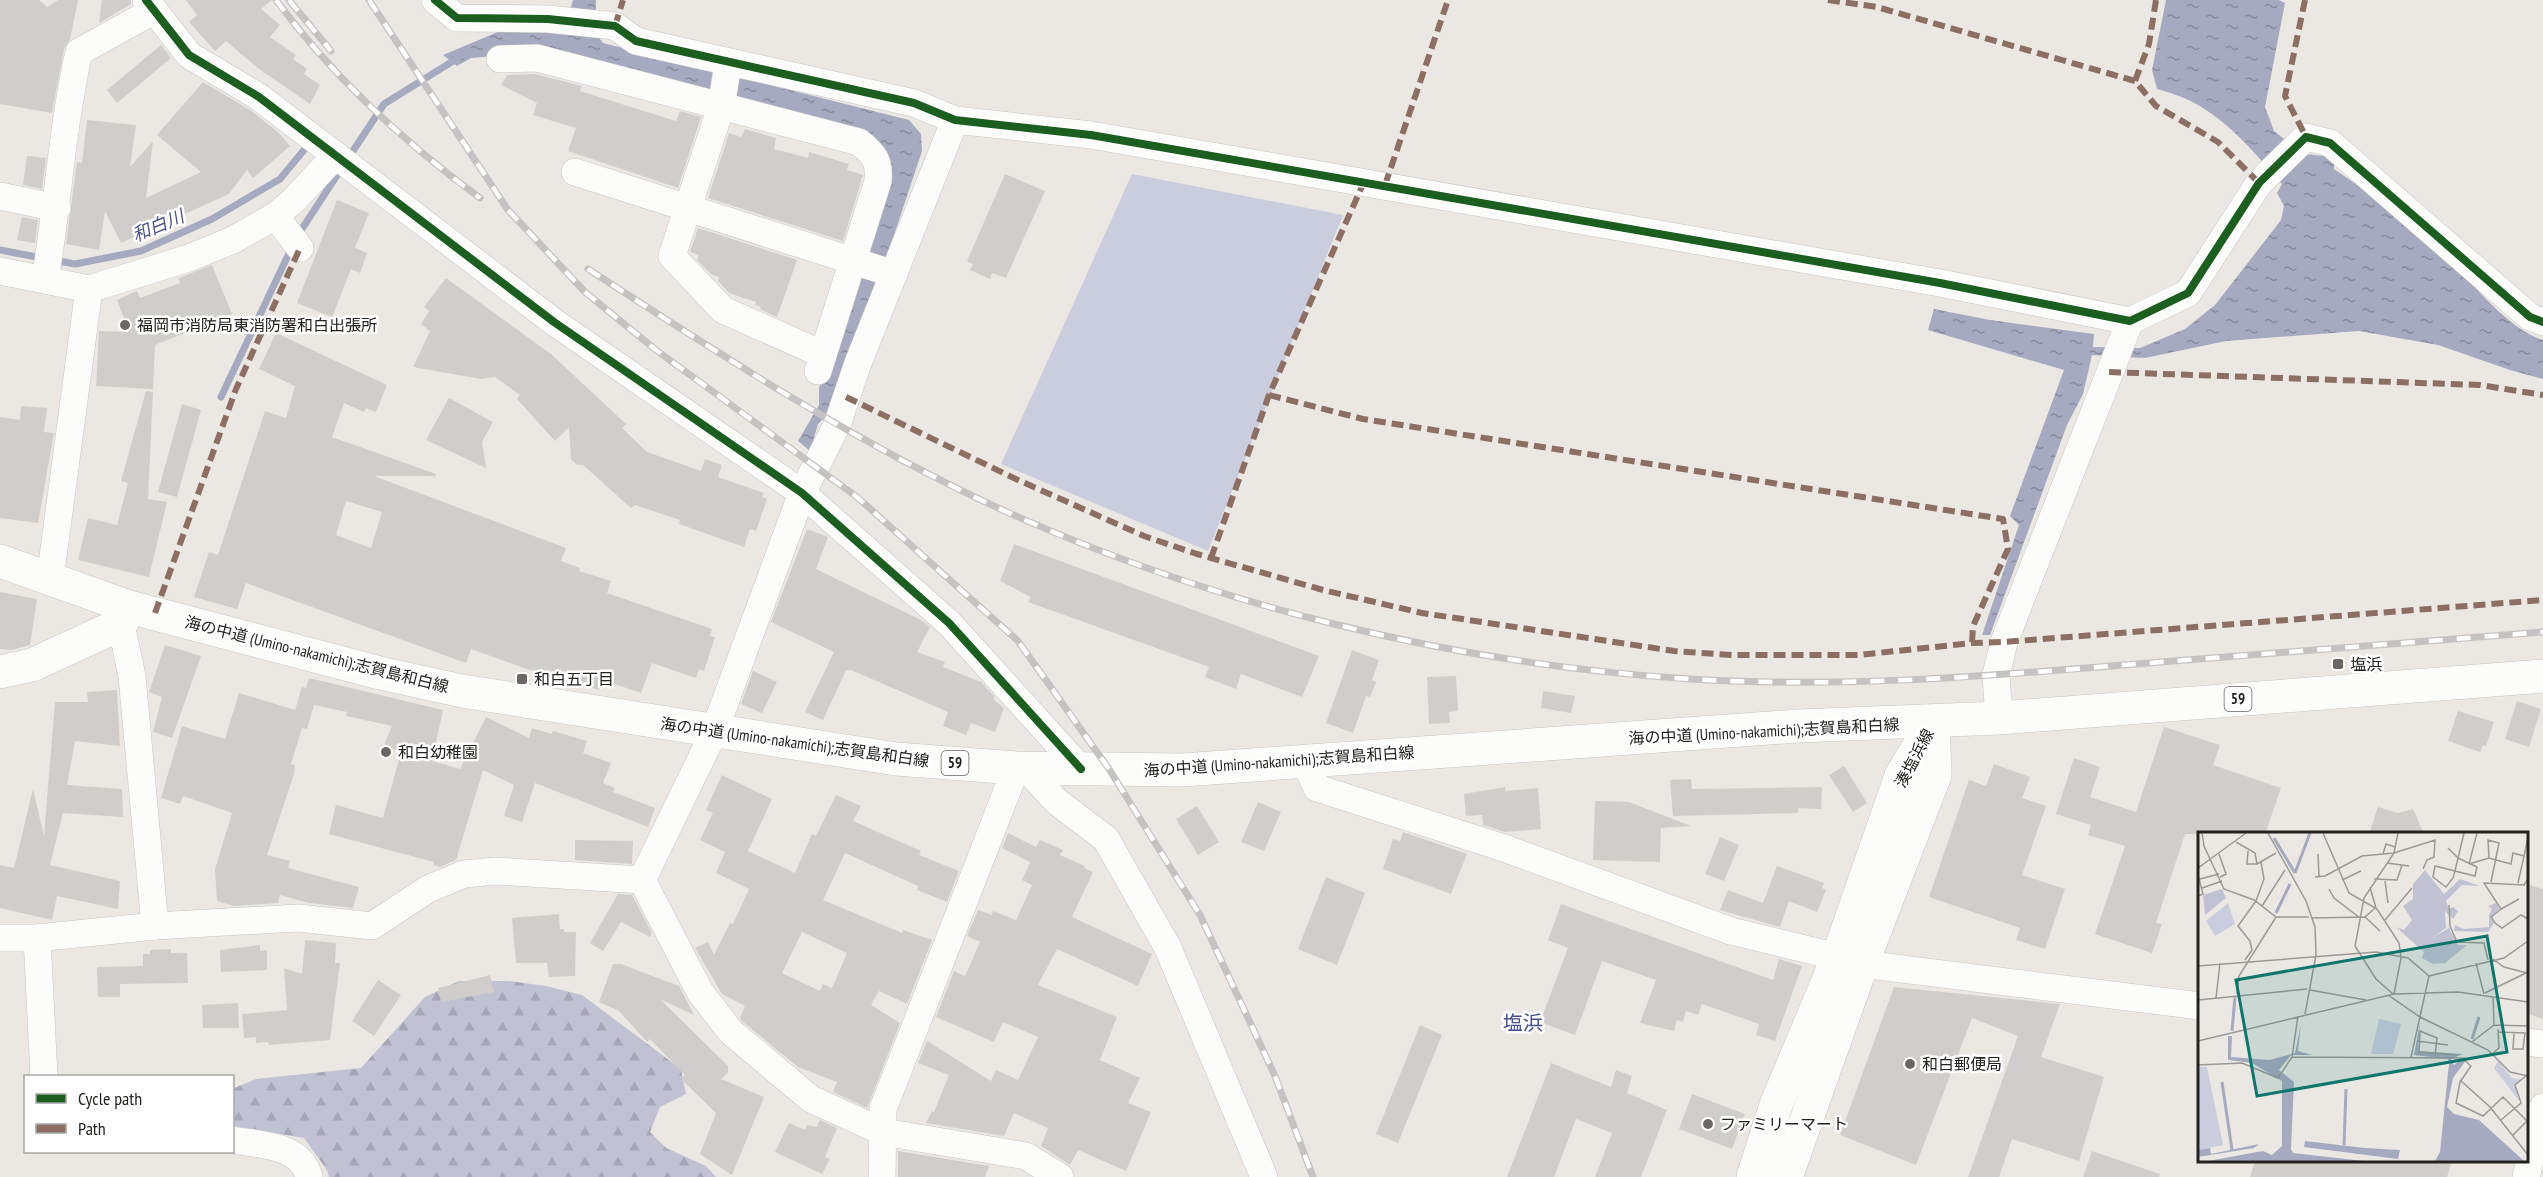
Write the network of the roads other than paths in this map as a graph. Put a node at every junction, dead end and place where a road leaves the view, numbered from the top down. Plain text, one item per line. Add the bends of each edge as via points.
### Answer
1 (435, 0) edge
2 (149, 5) edge
3 (500, 59) dead end
4 (728, 64) junction
5 (721, 107) junction
6 (955, 120) junction
7 (336, 155) junction
8 (575, 172) dead end
9 (0, 196) edge
10 (57, 208) junction
11 (688, 208) junction
12 (275, 216) junction
13 (300, 248) dead end
14 (853, 261) junction
15 (47, 268) junction
16 (0, 271) edge
17 (894, 274) junction
18 (89, 289) junction
19 (2130, 321) junction
20 (2543, 322) edge
21 (802, 493) junction
22 (0, 561) edge
23 (50, 579) junction
24 (125, 615) junction
25 (0, 672) edge
26 (2543, 676) edge
27 (1999, 718) junction
28 (1933, 722) junction
29 (714, 732) junction
30 (1304, 760) junction
31 (1021, 768) junction
32 (1081, 769) junction
33 (642, 880) junction
34 (155, 926) junction
35 (0, 938) edge
36 (37, 938) junction
37 (1850, 960) junction
38 (2198, 1006) edge
39 (2528, 1042) edge
40 (2543, 1044) edge
41 (44, 1075) edge
42 (2543, 1107) edge
43 (883, 1132) junction
44 (234, 1140) edge
45 (309, 1177) edge
46 (882, 1177) edge
47 (1060, 1177) edge
48 (1264, 1177) edge
49 (1753, 1177) edge
50 (1786, 1177) edge
51 (2526, 1177) edge

1 - 4 street via 457,18 548,19 615,26 636,41
2 - 7 street via 189,55 259,97
2 - 10 street via 80,52 69,96
3 - 5 street via 537,57
4 - 5 street
4 - 6 street via 914,103
5 - 11 street
5 - 14 street via 859,142 875,155 878,181
6 - 17 street
6 - 19 street via 1091,135 1940,283
7 - 12 street
7 - 21 street via 554,322
8 - 11 street
9 - 10 street
10 - 15 street
11 - 14 street
11 - 14 street via 672,256 723,310 820,362
12 - 13 street
12 - 18 street via 189,258
14 - 17 street
15 - 16 street
15 - 18 street
17 - 21 street via 837,425
18 - 23 street
19 - 20 street via 2188,292 2259,183 2306,137 2330,143 2530,317
19 - 27 street via 2004,642 1996,675
21 - 29 street
21 - 32 street via 949,623
22 - 23 main road, 海の中道 (Umino-nakamichi);志賀島和白線 / 59
23 - 24 main road, 海の中道 (Umino-nakamichi);志賀島和白線 / 59
24 - 25 main road via 32,665
24 - 29 main road, 海の中道 (Umino-nakamichi);志賀島和白線 / 59 via 462,691
24 - 34 street
26 - 27 main road, 海の中道 (Umino-nakamichi);志賀島和白線 / 59
27 - 28 main road, 海の中道 (Umino-nakamichi);志賀島和白線 / 59
28 - 30 main road, 海の中道 (Umino-nakamichi);志賀島和白線 / 59 via 1798,726
28 - 37 main road, 湊塩浜線 via 1901,776
29 - 31 main road, 海の中道 (Umino-nakamichi);志賀島和白線 / 59 via 896,759
29 - 33 street
30 - 32 main road, 海の中道 (Umino-nakamichi);志賀島和白線 / 59 via 1183,770
30 - 37 street via 1317,788 1504,848 1731,931
31 - 32 main road, 海の中道 (Umino-nakamichi);志賀島和白線 / 59
31 - 43 street via 883,1109
31 - 48 street via 1106,839 1168,948
33 - 34 street via 551,873 464,874 428,889 372,926 298,918
33 - 43 street via 700,992 731,1032 812,1099
34 - 36 street
35 - 36 street
36 - 41 street
37 - 38 street
37 - 49 main road, 湊塩浜線 via 1776,1105
37 - 50 main road, 湊塩浜線
39 - 40 street
42 - 51 street
43 - 46 street
43 - 47 street via 1026,1156
44 - 45 street via 285,1149 306,1165

